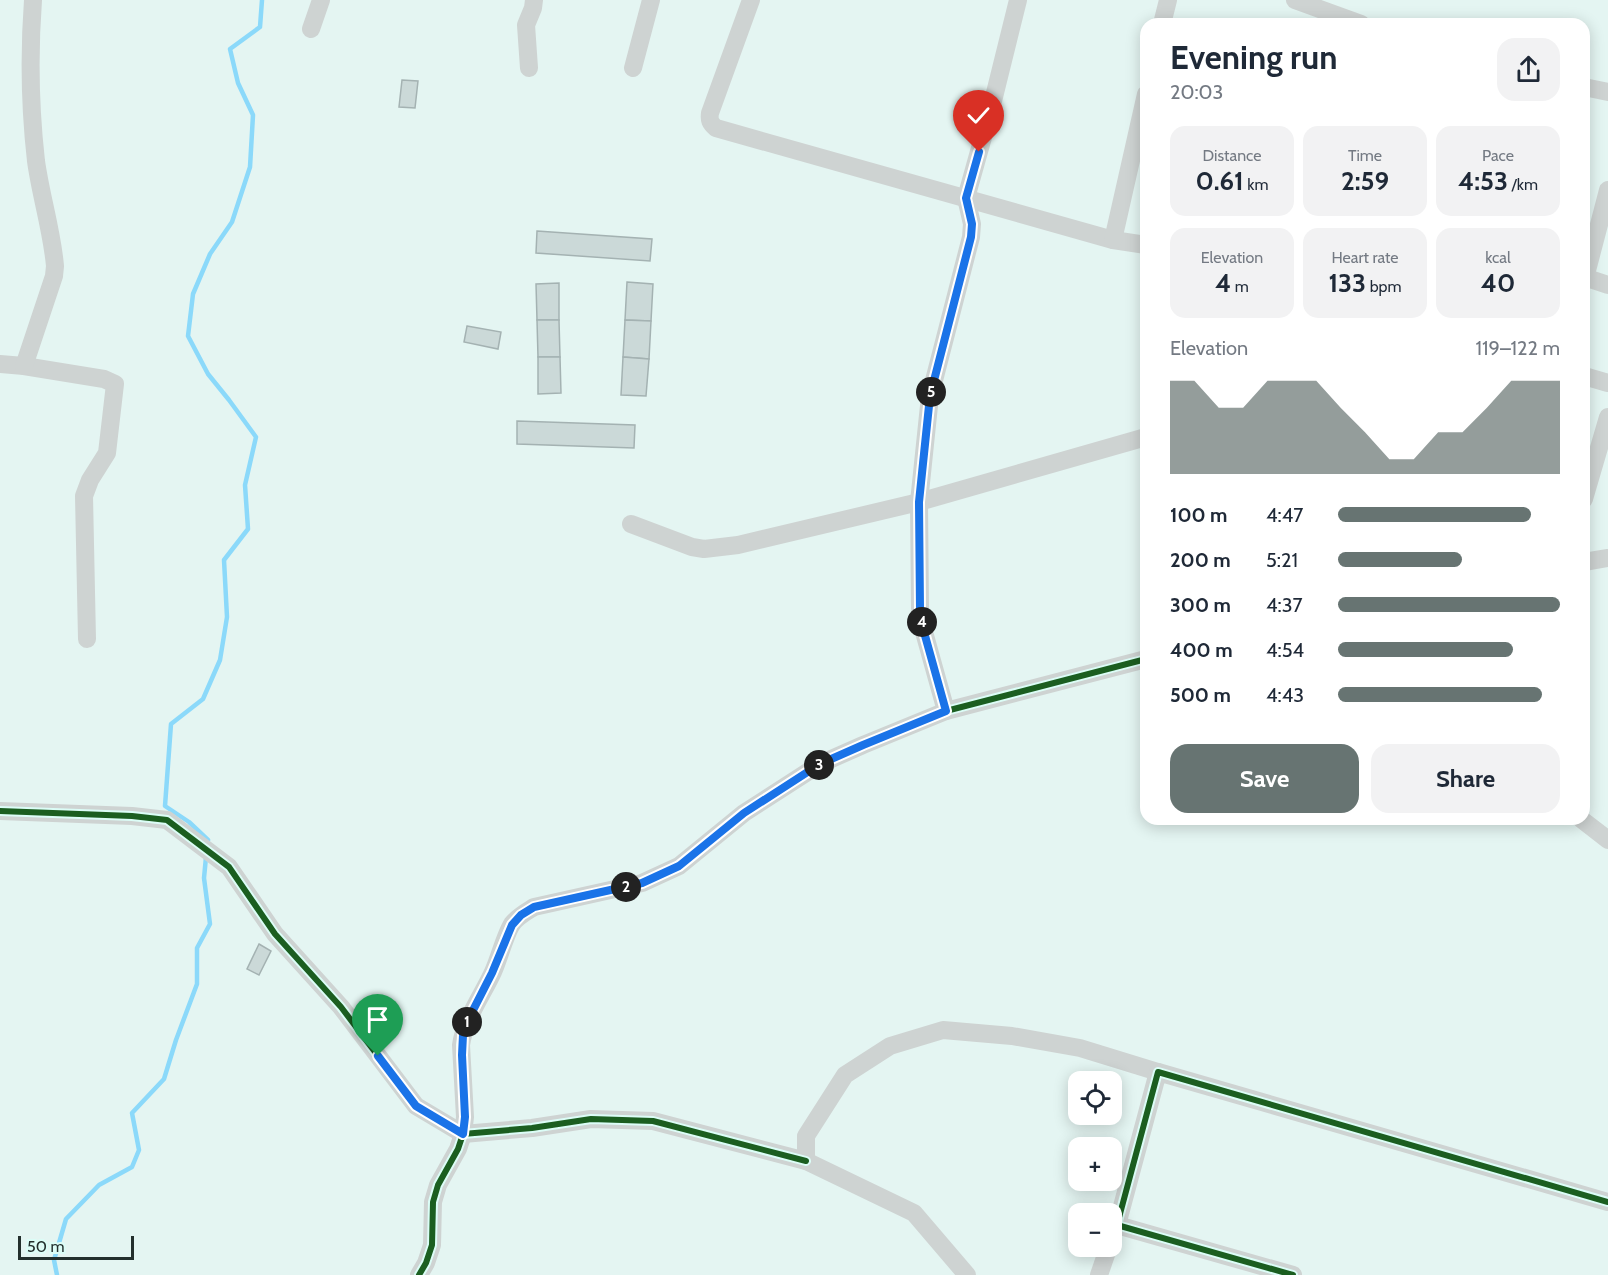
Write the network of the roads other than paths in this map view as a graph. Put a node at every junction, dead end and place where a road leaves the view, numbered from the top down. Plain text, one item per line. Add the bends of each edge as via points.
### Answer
1 (33, 0) edge
2 (321, 0) edge
3 (534, 0) edge
4 (651, 0) edge
5 (751, 0) edge
6 (1018, 0) edge
7 (1168, 0) edge
8 (1295, 0) edge
9 (1164, 18) edge
10 (1344, 18) edge
11 (311, 29) dead end
12 (529, 68) dead end
13 (633, 68) dead end
14 (1590, 88) edge
15 (1608, 92) edge
16 (1140, 121) edge
17 (1608, 190) edge
18 (966, 198) junction
19 (1113, 240) junction
20 (1140, 244) edge
21 (1590, 257) edge
22 (1590, 280) edge
23 (1608, 285) edge
24 (0, 364) edge
25 (24, 366) junction
26 (1590, 378) edge
27 (1608, 383) edge
28 (1608, 417) edge
29 (1140, 439) edge
30 (1590, 478) edge
31 (919, 502) junction
32 (631, 524) dead end
33 (1608, 558) edge
34 (1590, 561) edge
35 (87, 639) dead end
36 (1140, 661) edge
37 (946, 711) junction
38 (0, 812) edge
39 (1589, 825) edge
40 (1608, 840) edge
41 (1158, 1072) junction
42 (463, 1134) junction
43 (806, 1161) junction
44 (1608, 1202) edge
45 (1122, 1204) edge
46 (1122, 1235) edge
47 (1105, 1257) edge
48 (419, 1275) edge
49 (967, 1275) edge
50 (1099, 1275) edge
51 (1293, 1275) edge

1 - 25 street via 31,112 36,164 55,266
2 - 11 street
3 - 12 street via 526,25
4 - 13 street
5 - 18 street via 710,112 711,124
6 - 18 street
7 - 9 street
8 - 10 street
14 - 15 street
16 - 19 street
17 - 21 street
18 - 19 street
18 - 31 street via 971,237 930,396
19 - 20 street
22 - 23 street
24 - 25 street
25 - 35 street via 115,384 107,453 84,496
26 - 27 street
28 - 30 street
29 - 31 street
31 - 32 street via 721,548 692,547
31 - 37 street via 920,608
33 - 34 street
36 - 37 street
37 - 42 street via 820,764 744,813 679,866 642,883 534,907 521,915 512,925 463,1035
38 - 42 street via 167,820 229,867 275,934 341,1007 416,1106
39 - 40 street
41 - 43 street via 1080,1048 1012,1036 943,1030 890,1046 845,1075 806,1136
41 - 44 street
41 - 45 street
42 - 43 street via 591,1119 653,1121
42 - 48 street via 438,1185 433,1202 432,1245
43 - 49 street via 914,1213
46 - 51 street
47 - 50 street

